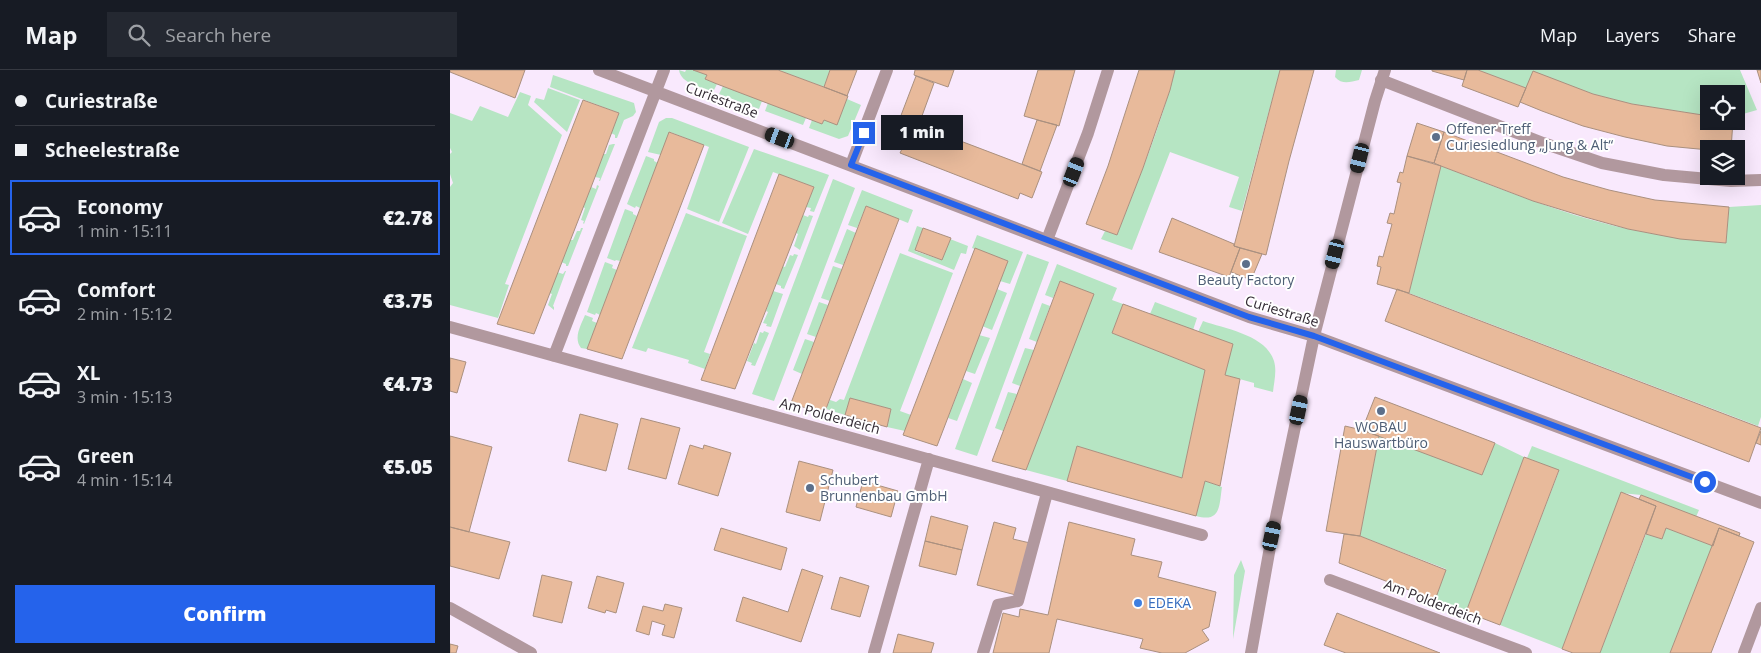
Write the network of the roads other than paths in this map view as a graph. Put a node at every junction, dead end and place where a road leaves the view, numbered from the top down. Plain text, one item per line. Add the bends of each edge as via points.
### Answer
1 (599, 70) edge
2 (664, 70) edge
3 (888, 70) edge
4 (1108, 70) edge
5 (1383, 75) edge
6 (656, 91) junction
7 (851, 165) junction
8 (1761, 180) edge
9 (1047, 240) junction
10 (450, 327) edge
11 (1314, 336) junction
12 (554, 356) junction
13 (928, 459) junction
14 (1047, 493) junction
15 (1761, 503) edge
16 (1202, 535) dead end
17 (1330, 580) dead end
18 (450, 608) edge
19 (1761, 608) edge
20 (531, 653) edge
21 (874, 653) edge
22 (983, 653) edge
23 (1251, 653) edge
24 (1526, 653) edge
25 (1744, 653) edge

1 - 6 street, Curiestraße
2 - 6 street
3 - 7 street
4 - 9 street via 1088,134
5 - 8 street via 1544,143 1602,163 1664,175 1731,181
5 - 11 street
6 - 7 street, Curiestraße
6 - 12 street
7 - 9 street, Curiestraße
9 - 11 street, Curiestraße via 1249,317
10 - 12 street, Am Polderdeich
11 - 15 street, Curiestraße
11 - 23 street
12 - 13 street, Am Polderdeich
13 - 14 street, Am Polderdeich
13 - 21 street
14 - 16 street, Am Polderdeich
14 - 22 street via 1018,601 998,606
17 - 24 street, Am Polderdeich
18 - 20 street
19 - 25 street

